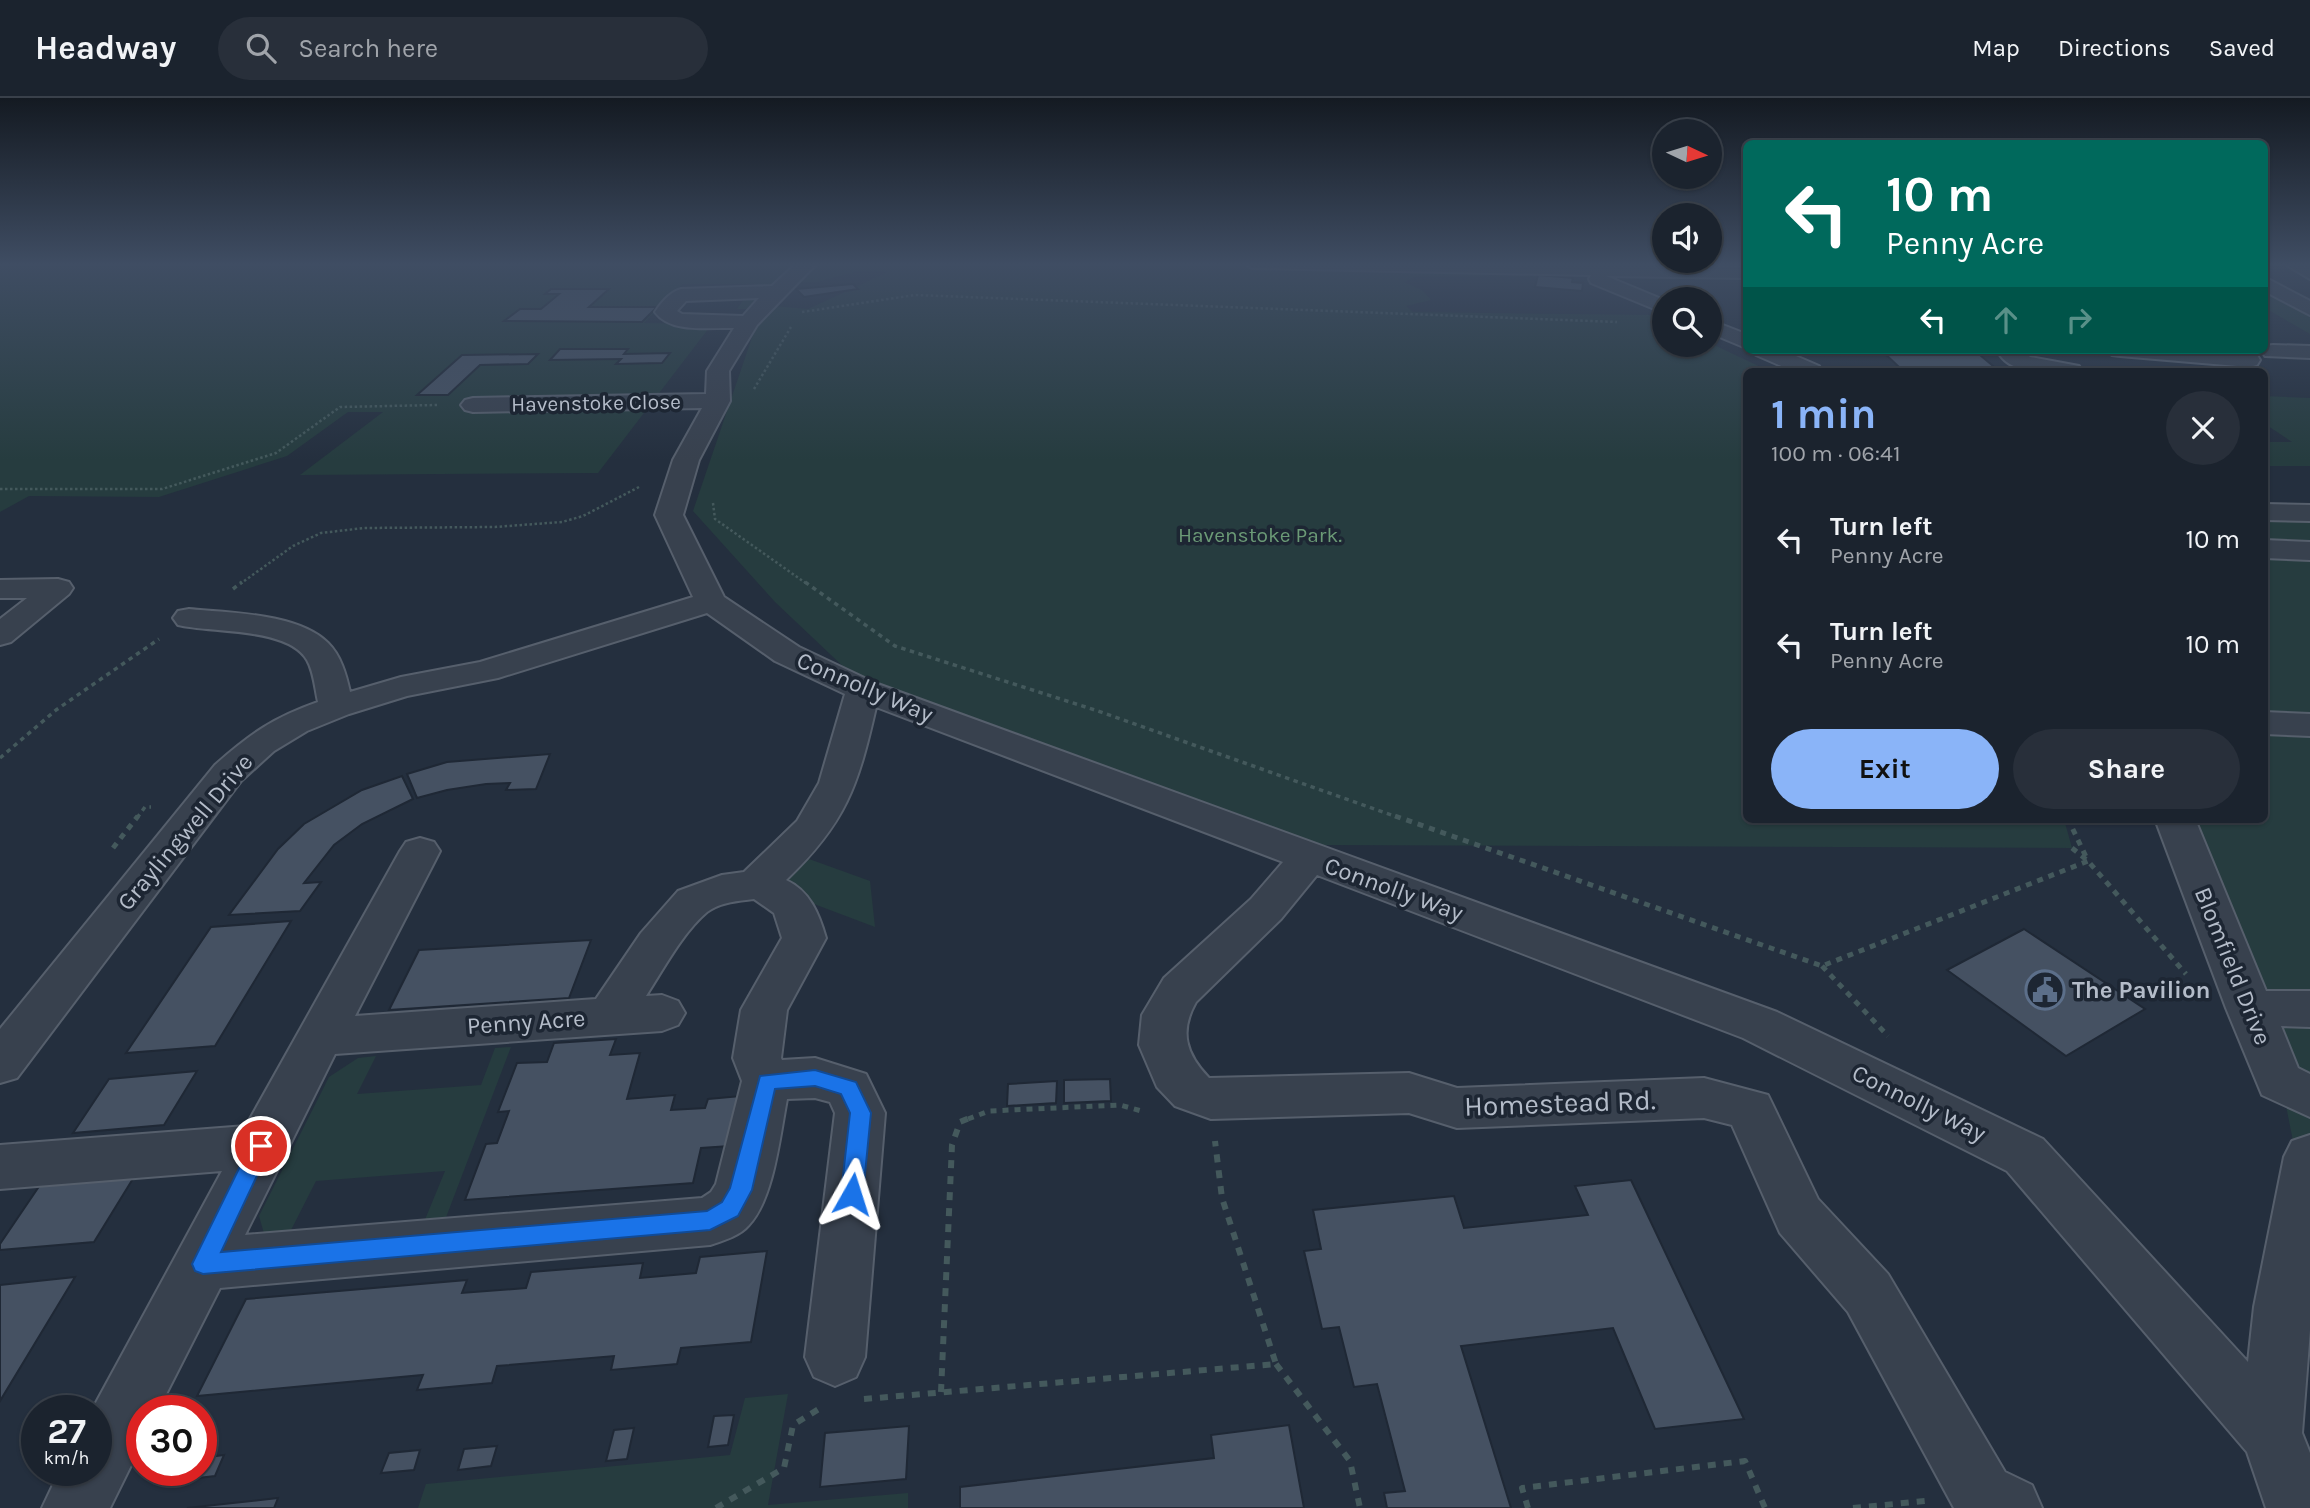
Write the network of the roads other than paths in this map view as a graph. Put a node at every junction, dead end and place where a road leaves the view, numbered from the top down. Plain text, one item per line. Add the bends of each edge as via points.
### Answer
1 (744, 329) edge
2 (1722, 331) edge
3 (1743, 341) edge
4 (2273, 351) dead end
5 (2310, 352) edge
6 (1773, 354) edge
7 (2011, 354) edge
8 (2129, 354) edge
9 (2249, 360) dead end
10 (2148, 363) edge
11 (1804, 368) edge
12 (2055, 368) edge
13 (718, 401) junction
14 (473, 405) road end
15 (2268, 512) edge
16 (2310, 513) edge
17 (2268, 549) edge
18 (2310, 551) edge
19 (0, 589) edge
20 (711, 602) junction
21 (189, 618) road end
22 (0, 635) edge
23 (863, 690) junction
24 (337, 707) junction
25 (2268, 723) edge
26 (2310, 725) edge
27 (2177, 823) edge
28 (420, 851) dead end
29 (1310, 857) junction
30 (756, 885) junction
31 (2249, 1008) junction
32 (2310, 1009) edge
33 (662, 1013) dead end
34 (610, 1016) junction
35 (318, 1037) junction
36 (0, 1064) edge
37 (767, 1081) junction
38 (2310, 1097) edge
39 (261, 1146) junction
40 (2310, 1157) edge
41 (0, 1167) edge
42 (203, 1264) junction
43 (835, 1357) dead end
44 (2271, 1433) junction
45 (112, 1438) edge
46 (87, 1486) edge
47 (1995, 1502) edge
48 (75, 1508) edge
49 (2300, 1508) edge

1 - 13 street via 718,371
2 - 3 street
4 - 5 street
6 - 11 street
7 - 12 street via 2024,362
8 - 10 street
9 - 10 street
13 - 14 street, Havenstoke Close
13 - 20 street via 686,460 669,515
15 - 16 street
17 - 18 street
19 - 22 street via 58,588
20 - 23 street, Connolly Way via 788,654
20 - 24 street, Graylingwell Drive via 486,671 401,687
21 - 24 street via 303,637 320,652
23 - 29 street, Connolly Way
23 - 30 street via 827,807 808,835
24 - 36 street, Graylingwell Drive via 261,743 228,773
25 - 26 street
27 - 31 street, Blomfield Drive
28 - 35 street
29 - 44 street, Connolly Way via 1760,1025 2025,1155
29 - 47 street, Homestead Rd. via 1266,909 1180,990 1165,1015 1163,1045 1174,1073 1192,1092 1211,1099 1409,1093 1457,1108 1704,1098 1750,1109 1800,1216 1868,1293
30 - 34 street, Penny Acre via 722,889 693,901 656,944
30 - 37 street via 772,890 795,907 804,938 764,1010 757,1058
31 - 32 street
31 - 38 street, Blomfield Drive via 2279,1081
33 - 34 street
34 - 35 street, Penny Acre
35 - 39 street
37 - 42 street via 741,1190 730,1209 710,1220
37 - 43 street via 815,1078 849,1087 860,1113
39 - 41 street
39 - 42 street
40 - 44 street via 2283,1307
42 - 45 street
44 - 49 street, Connolly Way
46 - 48 street

